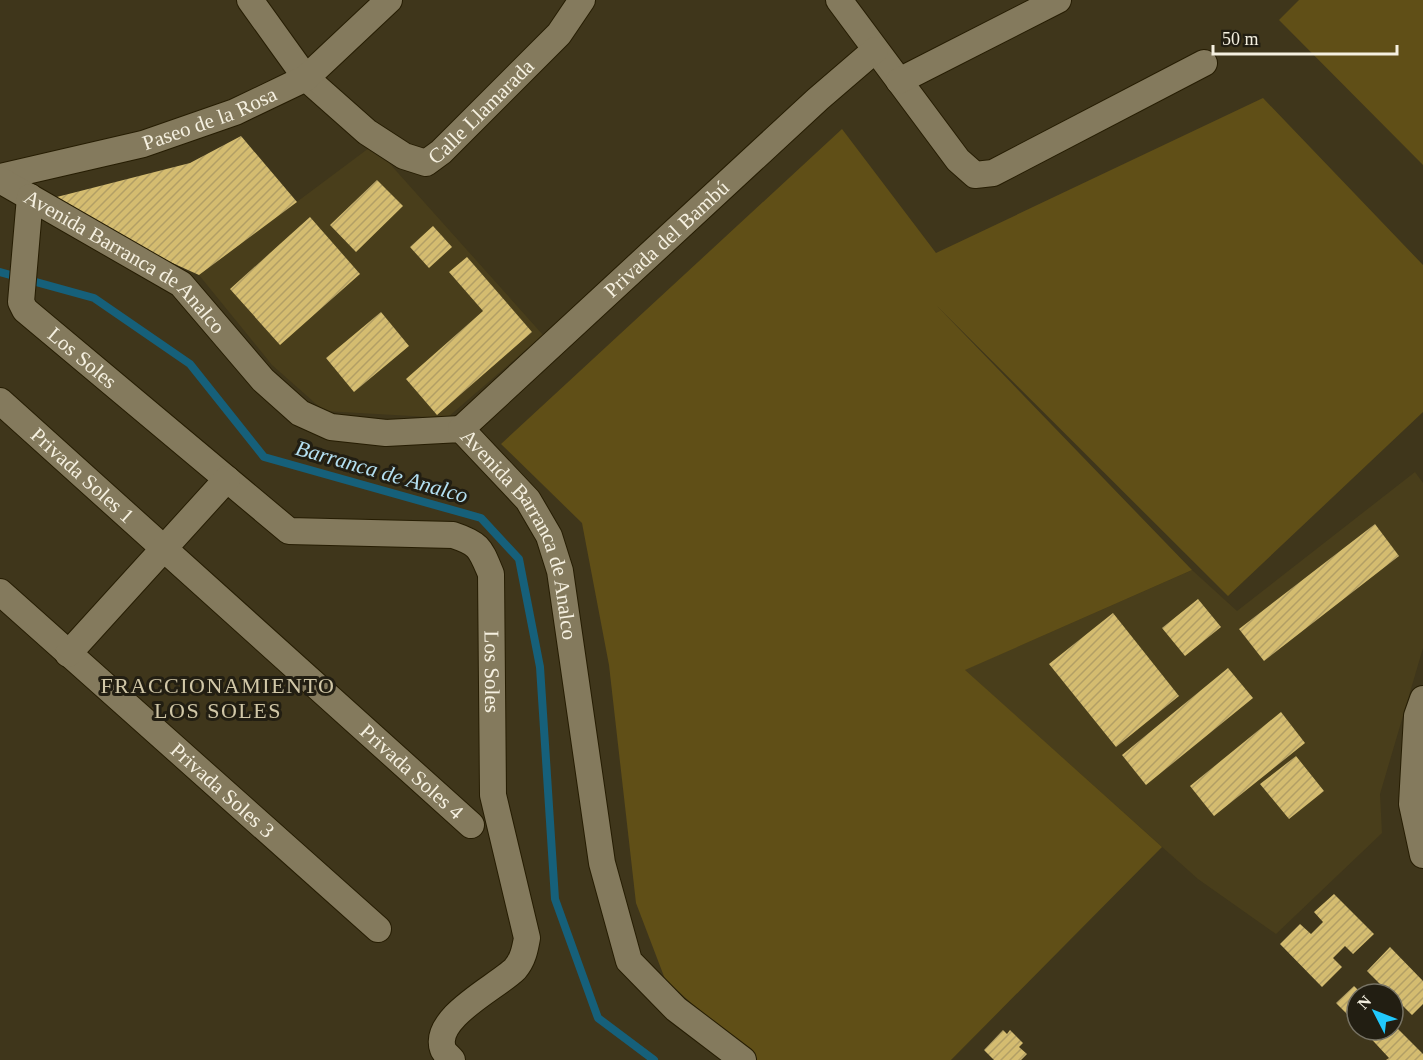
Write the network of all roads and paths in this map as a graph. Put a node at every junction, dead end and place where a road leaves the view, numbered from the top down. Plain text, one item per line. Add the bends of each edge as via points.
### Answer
1 (250, 0) edge
2 (388, 0) edge
3 (582, 0) edge
4 (839, 0) edge
5 (1058, 0) edge
6 (875, 50) junction
7 (1204, 63) dead end
8 (306, 78) junction
9 (899, 81) junction
10 (0, 179) edge
11 (30, 197) junction
12 (0, 401) edge
13 (461, 429) junction
14 (227, 479) junction
15 (164, 548) junction
16 (0, 592) edge
17 (68, 654) junction
18 (1423, 699) edge
19 (471, 825) dead end
20 (1423, 855) edge
21 (378, 929) dead end
22 (452, 1060) edge
23 (743, 1060) edge

1 - 8 street
2 - 8 street, Paseo de la Rosa
3 - 8 street, Calle Llamarada via 559,34 426,163 404,156 367,132
4 - 6 street
5 - 9 street
6 - 9 street
6 - 13 street, Privada del Bambú
7 - 9 street via 993,173 975,176 957,160
8 - 10 street, Paseo de la Rosa via 235,112 142,144
10 - 11 street, Avenida Barranca de Analco
11 - 13 street, Avenida Barranca de Analco via 181,284 263,380 300,413 331,427 386,433
11 - 14 street, Los Soles via 21,302 25,310
12 - 15 street, Privada Soles 1
13 - 23 street, Avenida Barranca de Analco via 528,500 549,536 560,571 602,863 629,961 675,1009
14 - 15 street
14 - 22 street, Los Soles via 289,531 453,535 473,541 491,574 493,795 526,938 516,968 453,1017 443,1033 443,1049
15 - 17 street
15 - 19 street, Privada Soles 4
16 - 17 street, Privada Soles 3
17 - 21 street, Privada Soles 3
18 - 20 street via 1417,716 1412,804

